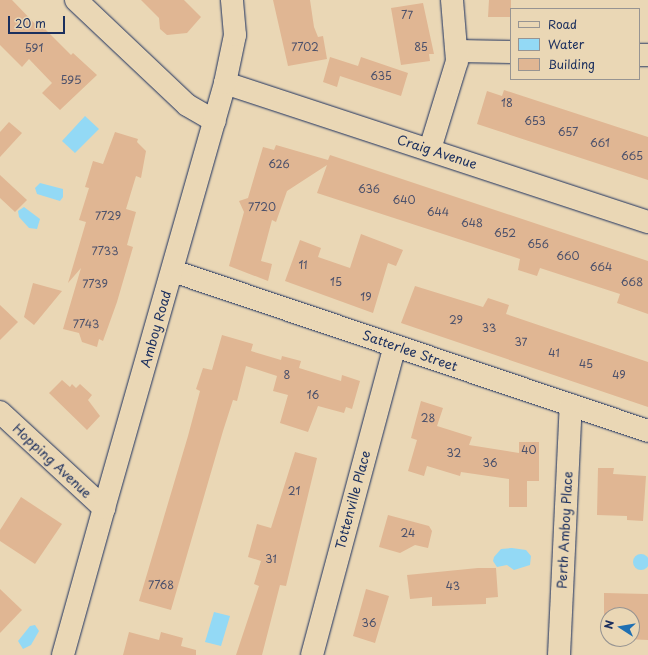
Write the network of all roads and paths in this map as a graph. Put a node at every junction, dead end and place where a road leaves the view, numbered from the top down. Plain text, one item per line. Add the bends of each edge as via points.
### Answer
1 (76, 0) edge
2 (232, 0) edge
3 (452, 0) edge
4 (458, 51) junction
5 (510, 52) edge
6 (225, 83) junction
7 (215, 121) junction
8 (430, 149) junction
9 (648, 222) edge
10 (173, 271) junction
11 (395, 346) junction
12 (571, 406) junction
13 (0, 412) edge
14 (648, 431) edge
15 (104, 508) junction
16 (63, 655) edge
17 (312, 655) edge
18 (558, 655) edge

1 - 7 street via 187,105
2 - 6 street, Amboy Road via 234,43
3 - 4 street
4 - 5 street
4 - 8 street
6 - 7 street, Amboy Road
6 - 8 street, Craig Avenue
7 - 10 street, Amboy Road
8 - 9 street, Craig Avenue
10 - 11 street, Satterlee Street
10 - 15 street, Amboy Road
11 - 12 street, Satterlee Street
11 - 17 street, Tottenville Place
12 - 14 street, Satterlee Street
12 - 18 street, Perth Amboy Place
13 - 15 street, Hopping Avenue
15 - 16 street, Amboy Road

